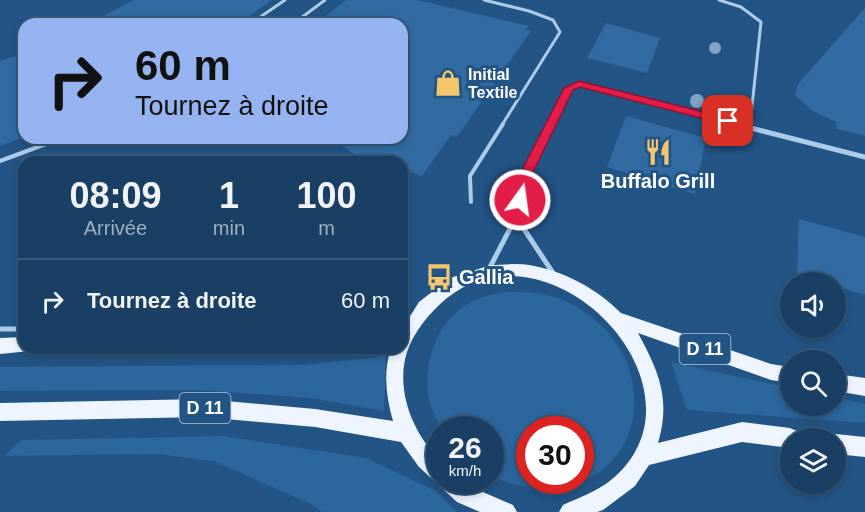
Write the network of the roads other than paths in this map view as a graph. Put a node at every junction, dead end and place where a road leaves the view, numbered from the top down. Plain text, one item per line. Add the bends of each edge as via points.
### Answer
1 (285, 0) edge
2 (325, 0) edge
3 (484, 0) edge
4 (719, 0) edge
5 (259, 18) edge
6 (301, 18) edge
7 (750, 127) junction
8 (46, 144) edge
9 (865, 157) edge
10 (0, 161) edge
11 (471, 202) dead end
12 (516, 217) junction
13 (488, 272) junction
14 (556, 278) junction
15 (620, 320) junction
16 (408, 321) edge
17 (0, 329) edge
18 (18, 329) edge
19 (18, 345) edge
20 (0, 346) edge
21 (399, 354) edge
22 (780, 373) edge
23 (846, 384) edge
24 (865, 387) edge
25 (0, 412) edge
26 (407, 433) junction
27 (780, 437) edge
28 (846, 445) edge
29 (865, 447) edge
30 (644, 456) junction
31 (426, 461) edge
32 (463, 494) edge
33 (506, 512) edge
34 (570, 512) edge

1 - 5 lane
2 - 6 lane
3 - 11 lane via 553,20 560,32 470,176
4 - 7 lane via 741,7 761,22
7 - 9 street
7 - 12 street via 579,84 569,88 528,170
8 - 10 lane
12 - 13 street
12 - 14 street
13 - 14 main road via 522,270
13 - 16 main road via 458,281 431,298
14 - 15 main road via 591,295
15 - 22 main road, D 11
15 - 30 main road via 640,350 652,384 654,420
17 - 18 lane
19 - 20 main road
21 - 26 main road via 396,388
23 - 24 main road
25 - 26 main road, D 11 via 204,408 315,418
26 - 31 main road
27 - 30 main road via 742,432
28 - 29 main road
30 - 34 main road via 623,485 593,506
32 - 33 main road

